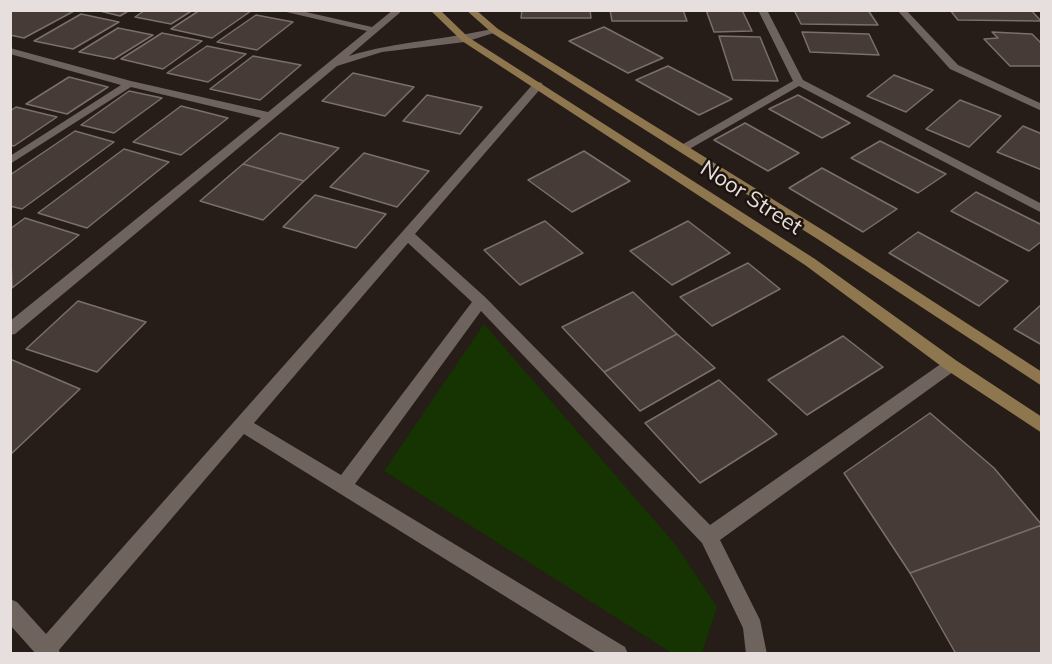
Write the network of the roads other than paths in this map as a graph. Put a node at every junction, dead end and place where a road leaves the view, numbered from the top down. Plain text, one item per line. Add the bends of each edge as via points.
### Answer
1 (282, 10) edge
2 (399, 10) edge
3 (434, 10) edge
4 (470, 10) edge
5 (762, 10) edge
6 (901, 10) edge
7 (373, 30) junction
8 (495, 32) junction
9 (465, 39) junction
10 (10, 51) edge
11 (330, 65) junction
12 (799, 82) junction
13 (129, 84) junction
14 (538, 85) junction
15 (1041, 108) edge
16 (269, 116) junction
17 (682, 148) junction
18 (10, 161) edge
19 (1041, 209) edge
20 (407, 234) junction
21 (480, 301) junction
22 (10, 330) edge
23 (951, 365) junction
24 (1041, 380) edge
25 (242, 424) junction
26 (1041, 426) edge
27 (343, 486) junction
28 (709, 537) junction
29 (10, 609) edge
30 (48, 651) edge
31 (618, 654) edge
32 (757, 654) edge

1 - 7 street
2 - 7 street
3 - 9 main road, Noor Street
4 - 8 main road, Noor Street
5 - 12 street
6 - 15 street via 954,67
7 - 11 street
8 - 9 street
8 - 17 main road, Noor Street
9 - 11 street via 381,48
9 - 14 main road, Noor Street
10 - 13 street
11 - 16 street
12 - 17 street
12 - 19 street
13 - 16 street
13 - 18 street
14 - 20 street
14 - 23 main road, Noor Street via 810,262
16 - 22 street
17 - 24 main road, Noor Street
20 - 21 street
20 - 25 street
21 - 27 street
21 - 28 street
23 - 26 main road, Noor Street
23 - 28 street
25 - 27 street
25 - 30 street
27 - 31 street
28 - 32 street via 753,627
29 - 30 street

